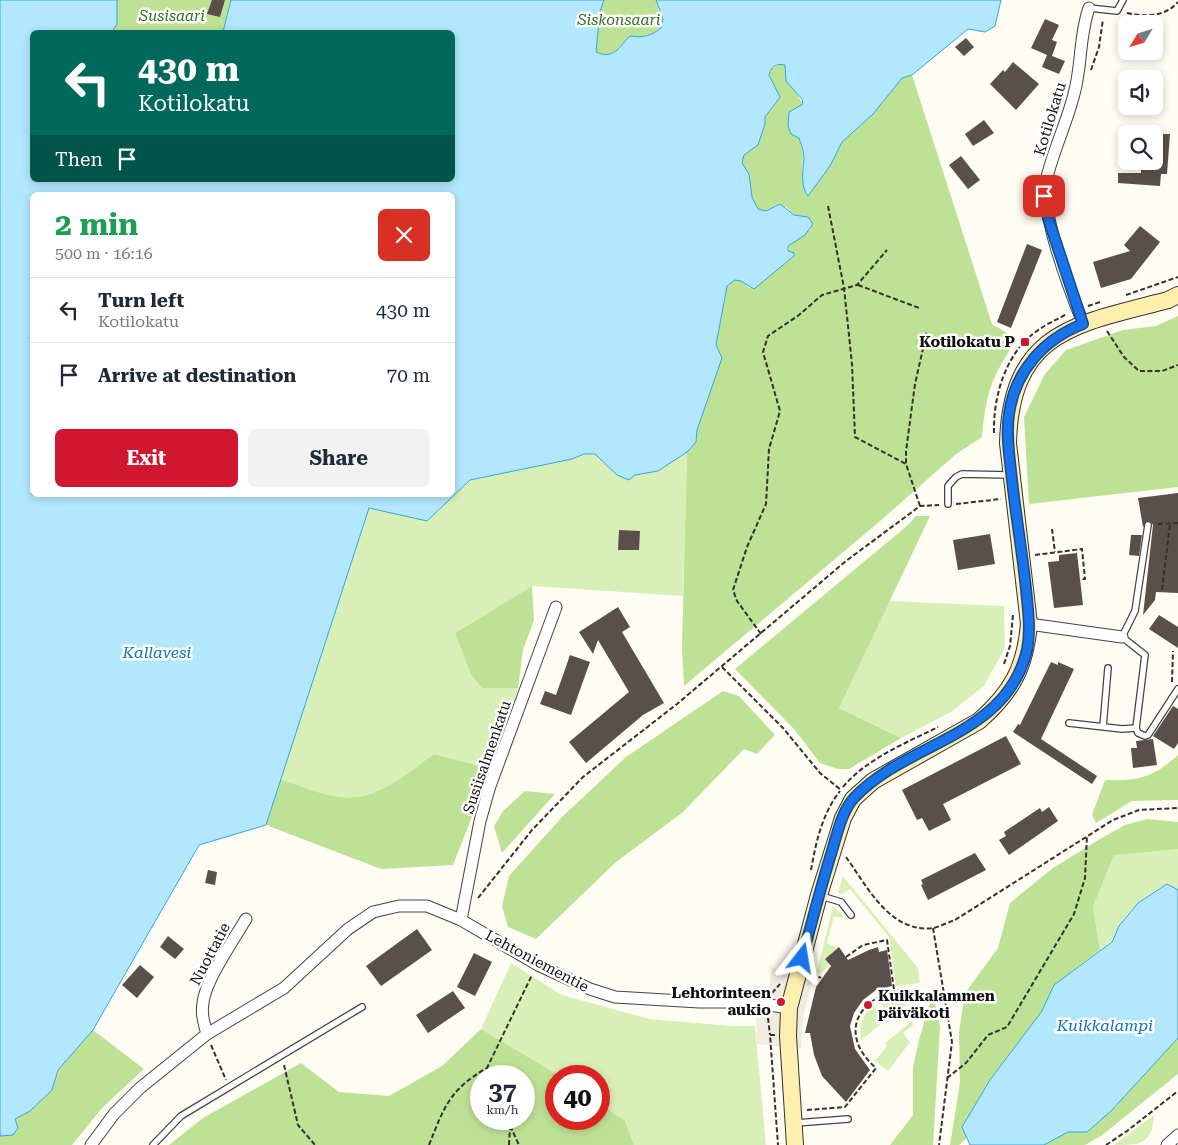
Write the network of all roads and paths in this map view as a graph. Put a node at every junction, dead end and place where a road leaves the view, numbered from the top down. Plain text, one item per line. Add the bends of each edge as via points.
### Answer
1 (1123, 0) edge
2 (1178, 2) edge
3 (1089, 8) joint
4 (1103, 11) junction
5 (1117, 11) junction
6 (1089, 78) dead end
7 (828, 206) dead end
8 (887, 250) dead end
9 (1178, 277) edge
10 (857, 285) junction
11 (844, 288) junction
12 (1178, 295) edge
13 (1125, 296) dead end
14 (1100, 302) dead end
15 (1092, 304) junction
16 (919, 308) dead end
17 (1081, 311) junction
18 (1104, 327) dead end
19 (927, 331) dead end
20 (1178, 365) edge
21 (994, 440) dead end
22 (906, 464) junction
23 (1004, 475) junction
24 (999, 499) junction
25 (948, 504) junction
26 (920, 506) junction
27 (1000, 507) dead end
28 (1178, 523) edge
29 (1170, 524) junction
30 (1148, 525) joint
31 (1052, 529) dead end
32 (1055, 552) junction
33 (1031, 555) dead end
34 (1080, 579) dead end
35 (1162, 590) dead end
36 (556, 607) dead end
37 (1012, 610) dead end
38 (1030, 624) junction
39 (761, 634) junction
40 (1122, 637) junction
41 (1173, 651) dead end
42 (722, 666) junction
43 (1004, 666) dead end
44 (1108, 668) dead end
45 (1178, 689) edge
46 (1171, 700) junction
47 (1070, 722) dead end
48 (945, 723) dead end
49 (1103, 727) junction
50 (1136, 728) junction
51 (841, 790) junction
52 (1178, 808) edge
53 (1087, 835) junction
54 (843, 853) dead end
55 (810, 875) dead end
56 (819, 895) junction
57 (851, 915) dead end
58 (246, 919) dead end
59 (461, 920) junction
60 (933, 928) junction
61 (846, 957) dead end
62 (538, 965) junction
63 (809, 971) dead end
64 (821, 978) dead end
65 (907, 989) dead end
66 (894, 990) junction
67 (362, 1007) dead end
68 (789, 1008) junction
69 (207, 1034) junction
70 (282, 1057) junction
71 (488, 1065) edge
72 (946, 1078) junction
73 (470, 1080) edge
74 (230, 1088) junction
75 (1178, 1091) edge
76 (797, 1117) junction
77 (848, 1119) dead end
78 (510, 1130) edge
79 (512, 1130) edge
80 (1178, 1135) edge
81 (91, 1145) edge
82 (153, 1145) edge
83 (316, 1145) edge
84 (429, 1145) edge
85 (509, 1145) edge
86 (519, 1145) edge
87 (795, 1145) edge
88 (939, 1145) edge
89 (1106, 1145) edge
90 (1167, 1145) edge

1 - 5 lane
2 - 5 path via 1160,14 1146,16
3 - 4 lane
3 - 17 street, Kotilokatu via 1084,24 1080,70 1044,196 1048,218
4 - 5 lane
4 - 6 path via 1104,24
7 - 11 path
8 - 10 path
9 - 13 path
10 - 11 path
10 - 16 path
11 - 22 path via 855,437
11 - 39 path via 822,295 768,336 764,352 780,411 769,449 766,504 733,590 737,601
12 - 17 street via 1168,300
14 - 15 path
15 - 17 path
15 - 17 path
17 - 21 path via 1038,329 1011,360 995,406
17 - 23 street via 1068,329 1042,347 1028,365 1015,392 1009,414
18 - 20 path via 1124,357 1139,371 1162,371
19 - 22 path via 916,384
22 - 26 path
23 - 24 path
23 - 25 lane via 956,476 948,486
23 - 38 street
24 - 25 path
24 - 27 path
25 - 26 path
26 - 39 path via 846,561
28 - 29 path
29 - 30 path
29 - 35 path
30 - 40 lane via 1135,610
31 - 32 path
32 - 33 path
32 - 34 path via 1082,549 1085,579
36 - 59 street, Susiisalmenkatu via 490,786
37 - 43 path via 1010,646
38 - 40 street
38 - 56 street via 1020,672 990,711 979,721 873,782 852,799 838,831
39 - 42 path
40 - 50 lane via 1145,655
41 - 46 path
42 - 51 path via 783,728 820,773
42 - 59 path via 583,778 532,830
44 - 49 lane
45 - 46 lane
46 - 50 lane via 1148,735 1141,736
47 - 49 lane
48 - 51 path via 874,761
49 - 50 lane
51 - 55 path via 820,827
52 - 53 path via 1139,810
53 - 60 path via 956,920
53 - 72 path via 1085,878 1074,914 1007,1027 988,1035 966,1063
54 - 60 path via 885,911 912,926
56 - 57 lane via 841,902
56 - 68 street
58 - 69 street, Nuottatie via 203,1001 202,1017
59 - 62 street, Lehtoniementie
59 - 69 street, Lehtoniementie via 427,906 399,906 373,912 348,929 284,988
60 - 72 path via 952,1042
61 - 66 path via 863,945 887,940
62 - 68 street, Lehtoniementie via 615,997 750,1002
62 - 71 path
63 - 64 path
65 - 66 path
66 - 76 path via 867,1004 855,1030 858,1048 876,1068 845,1106
67 - 70 lane
68 - 76 street via 788,1036
69 - 74 path
69 - 81 street, Lehtoniementie via 140,1088 114,1114
70 - 74 lane
70 - 83 path via 298,1125
72 - 88 path
73 - 84 path via 456,1089 443,1110
74 - 82 lane via 181,1116
75 - 89 path
76 - 77 lane
76 - 87 street
78 - 85 path
79 - 86 path
80 - 90 street

